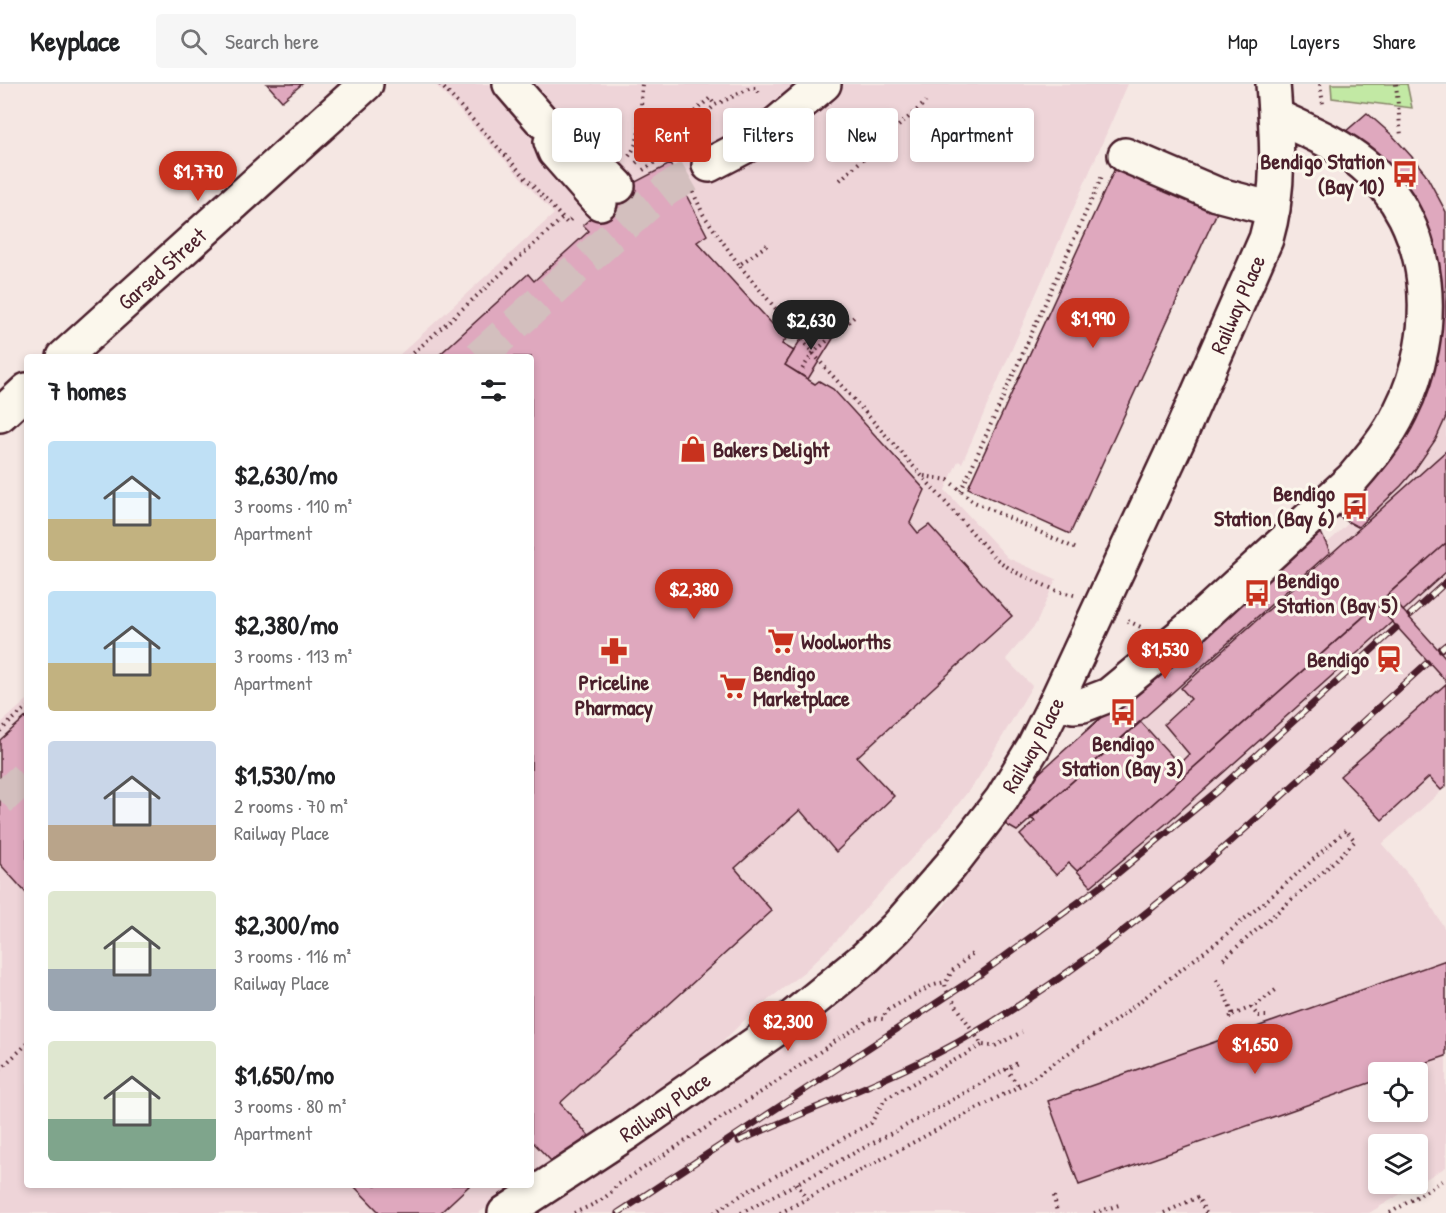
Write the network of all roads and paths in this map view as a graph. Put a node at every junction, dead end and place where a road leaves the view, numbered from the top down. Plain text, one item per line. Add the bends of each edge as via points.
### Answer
1 (366, 84) edge
2 (440, 84) edge
3 (510, 84) edge
4 (642, 84) edge
5 (824, 84) edge
6 (1396, 84) edge
7 (1274, 100) edge
8 (926, 102) dead end
9 (715, 105) junction
10 (773, 108) edge
11 (795, 108) edge
12 (711, 109) edge
13 (898, 126) edge
14 (1401, 136) dead end
15 (1125, 155) joint
16 (723, 156) edge
17 (652, 162) edge
18 (684, 162) edge
19 (859, 162) edge
20 (692, 170) junction
21 (619, 180) junction
22 (840, 180) dead end
23 (1273, 208) junction
24 (563, 218) junction
25 (767, 245) dead end
26 (739, 265) junction
27 (854, 317) dead end
28 (813, 353) junction
29 (67, 354) edge
30 (412, 354) edge
31 (799, 374) dead end
32 (24, 393) edge
33 (0, 415) edge
34 (923, 476) junction
35 (961, 491) junction
36 (1079, 550) dead end
37 (1076, 596) dead end
38 (1127, 620) dead end
39 (1146, 629) dead end
40 (1056, 702) junction
41 (24, 710) edge
42 (0, 731) edge
43 (972, 954) dead end
44 (1221, 961) dead end
45 (1216, 980) dead end
46 (945, 982) junction
47 (1277, 990) dead end
48 (1251, 1006) junction
49 (1233, 1015) junction
50 (1267, 1016) dead end
51 (1227, 1019) dead end
52 (1022, 1032) dead end
53 (982, 1045) junction
54 (24, 1047) edge
55 (1019, 1062) dead end
56 (0, 1069) edge
57 (1006, 1069) junction
58 (1018, 1085) junction
59 (1446, 1179) edge
60 (797, 1183) junction
61 (1054, 1196) dead end
62 (806, 1199) junction
63 (1119, 1205) dead end
64 (505, 1213) edge
65 (574, 1213) edge
66 (714, 1213) edge
67 (741, 1213) edge
68 (780, 1213) edge
69 (1057, 1213) edge
70 (1094, 1213) edge
71 (1164, 1213) edge
72 (1206, 1213) edge
73 (1390, 1213) edge

1 - 29 street, Garsed Street
2 - 24 path
3 - 21 street via 542,121 571,138
4 - 21 path via 636,147
5 - 11 street
6 - 14 path
7 - 23 street, Railway Place via 1277,168
7 - 40 street via 1365,165 1406,219 1424,280 1426,313 1419,363 1408,394 1385,438 1353,479 1189,628 1109,695 1083,705
8 - 13 path
9 - 10 path via 756,88
9 - 12 path
9 - 21 path via 710,98
15 - 23 street via 1216,194
15 - 35 path via 1114,150
16 - 20 street
17 - 21 path
18 - 20 path
19 - 22 path
20 - 26 path via 703,214
21 - 24 path via 567,223
23 - 40 street, Railway Place via 1260,253 1177,442
24 - 30 path
25 - 26 path
26 - 28 path
27 - 28 path
28 - 31 path
28 - 34 path
32 - 33 street
34 - 35 path via 948,480
34 - 37 path via 1007,568
35 - 36 path via 974,502
38 - 39 path
40 - 64 street, Railway Place via 1002,799 925,896 865,958 734,1060
41 - 42 path
43 - 46 path via 951,971
44 - 58 path via 1355,841 1346,830 1217,942 1113,1022
45 - 49 path
46 - 53 path via 946,990
46 - 65 path via 931,986 886,1011 883,1019 873,1018 834,1042 598,1201
47 - 48 path
48 - 49 path
48 - 50 path via 1258,1016
49 - 51 path
52 - 53 path via 1000,1045
53 - 66 path via 885,1099 871,1124
54 - 56 path
55 - 57 path
57 - 58 path
57 - 60 path
58 - 62 path
59 - 73 path
60 - 62 path
60 - 67 path
61 - 69 path
62 - 68 path
63 - 70 path
71 - 72 path via 1198,1197

